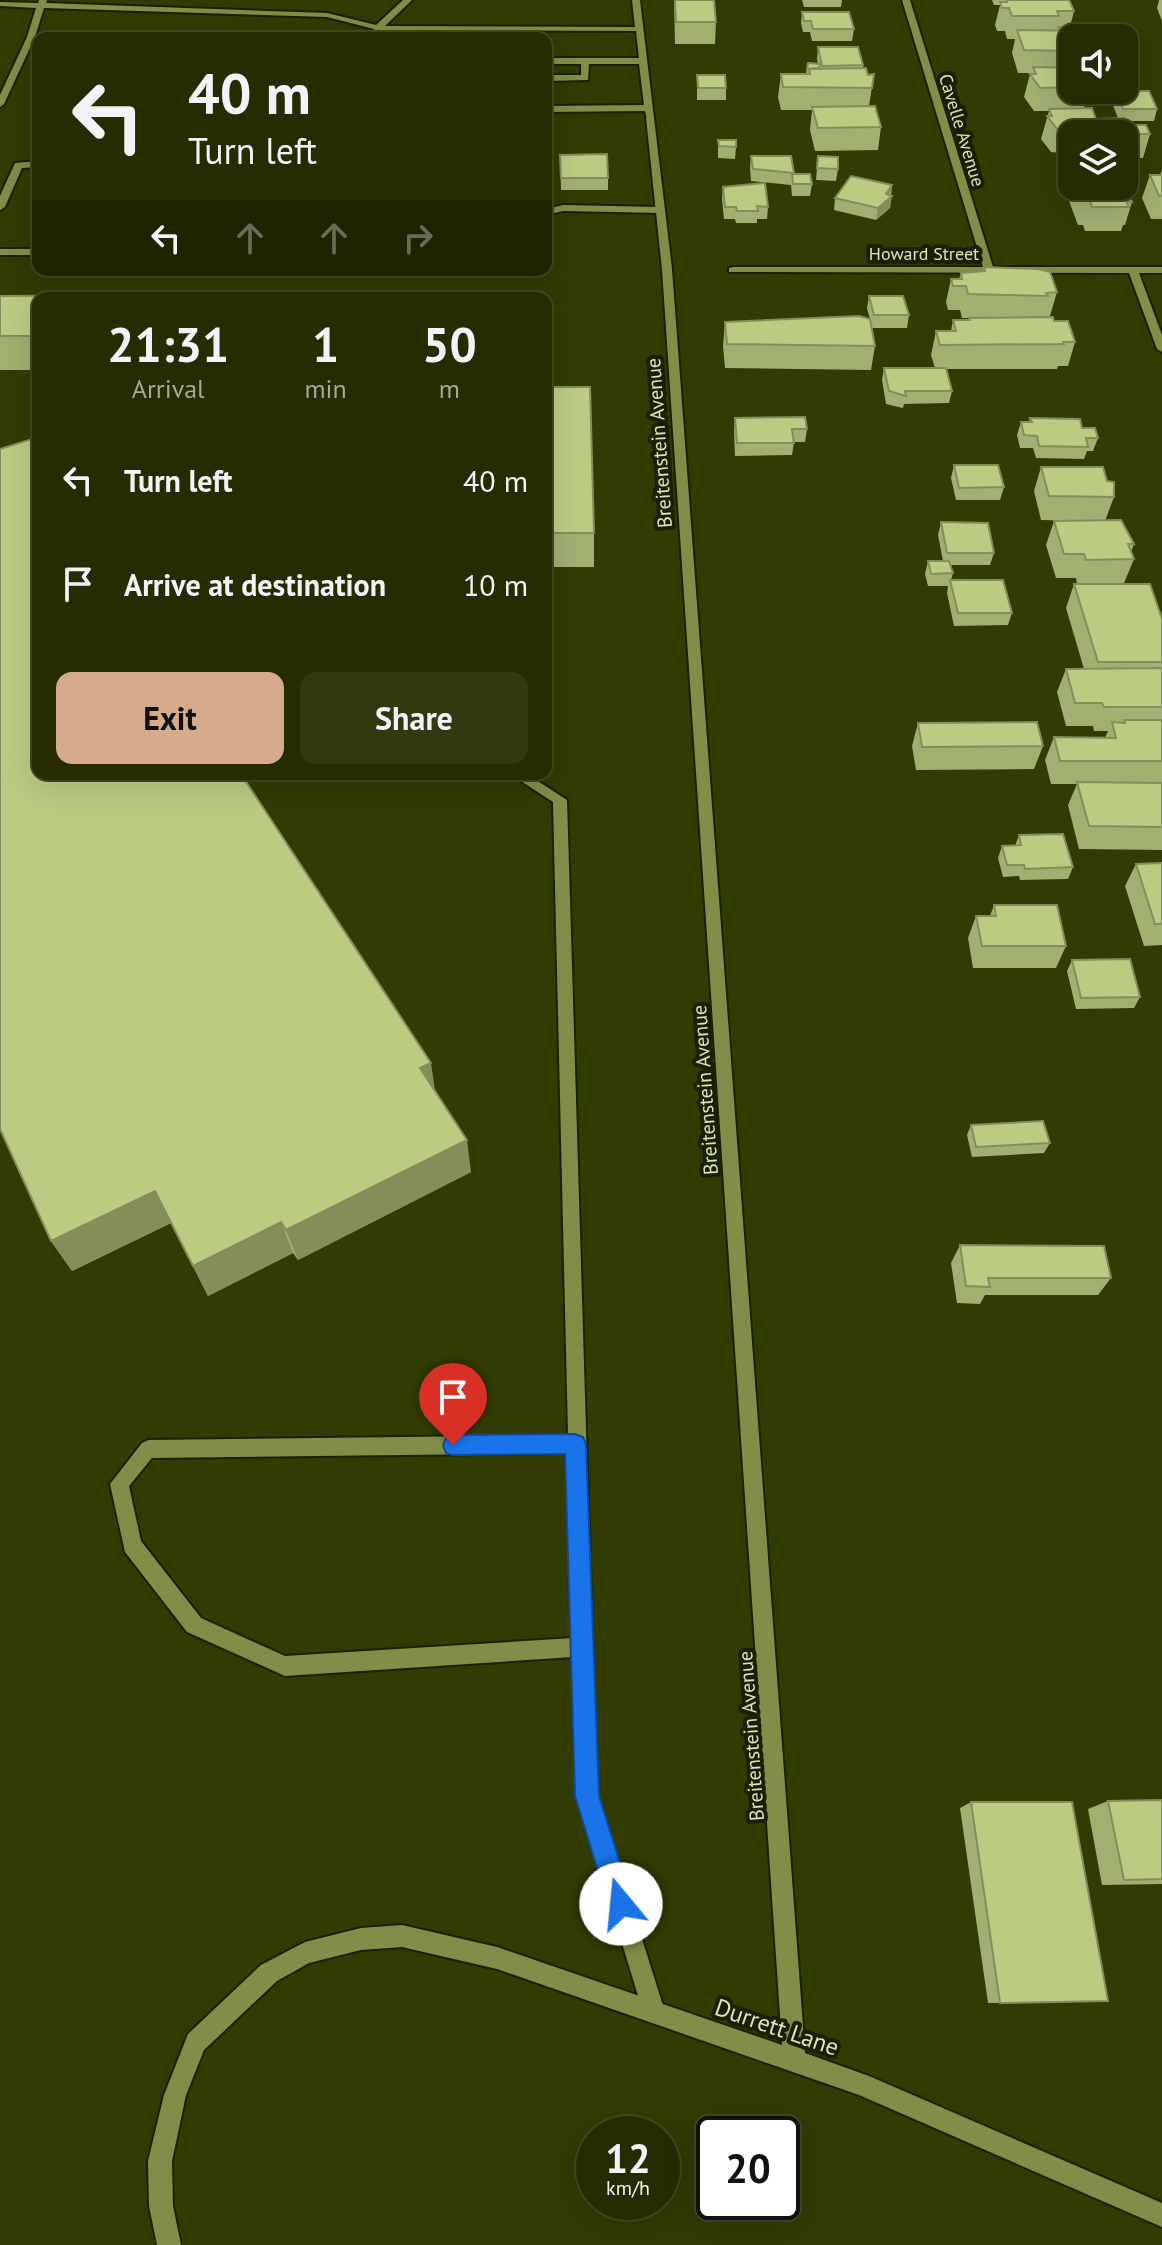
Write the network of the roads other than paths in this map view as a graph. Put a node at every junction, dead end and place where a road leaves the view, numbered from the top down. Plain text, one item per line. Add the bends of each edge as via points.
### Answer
1 (408, 0) edge
2 (636, 0) edge
3 (906, 0) edge
4 (42, 2) edge
5 (0, 4) edge
6 (639, 29) junction
7 (374, 32) edge
8 (378, 32) edge
9 (442, 32) edge
10 (552, 61) edge
11 (585, 61) junction
12 (640, 61) junction
13 (552, 78) edge
14 (0, 104) edge
15 (552, 109) edge
16 (649, 113) junction
17 (32, 164) edge
18 (0, 207) edge
19 (660, 210) junction
20 (552, 211) edge
21 (0, 252) edge
22 (32, 252) edge
23 (988, 268) junction
24 (733, 270) dead end
25 (1133, 270) junction
26 (1162, 270) edge
27 (1162, 349) edge
28 (527, 780) edge
29 (575, 1444) junction
30 (583, 1647) junction
31 (654, 2012) junction
32 (794, 2060) junction
33 (1162, 2215) edge
34 (169, 2245) edge

1 - 8 street
2 - 6 street, Breitenstein Avenue
3 - 23 street, Cavelle Avenue
4 - 5 street
4 - 7 street via 327,15
4 - 14 street
6 - 9 street
6 - 12 street, Breitenstein Avenue
10 - 11 street
11 - 12 street
11 - 13 street via 585,78
12 - 16 street, Breitenstein Avenue
15 - 16 street
16 - 19 street, Breitenstein Avenue
17 - 18 street via 18,165
19 - 20 street
19 - 32 street, Breitenstein Avenue
21 - 22 street
23 - 24 street, Howard Street
23 - 25 street, Howard Street
25 - 26 street, Howard Street
25 - 27 street
28 - 29 street via 560,800
29 - 30 street
29 - 30 street via 148,1449 119,1484 132,1545 194,1625 285,1666
30 - 31 street via 587,1796
31 - 32 street, Durrett Lane
31 - 34 street, Durrett Lane via 497,1958 402,1936 361,1939 305,1953 269,1973 196,2042 175,2095 160,2161
32 - 33 street, Durrett Lane

